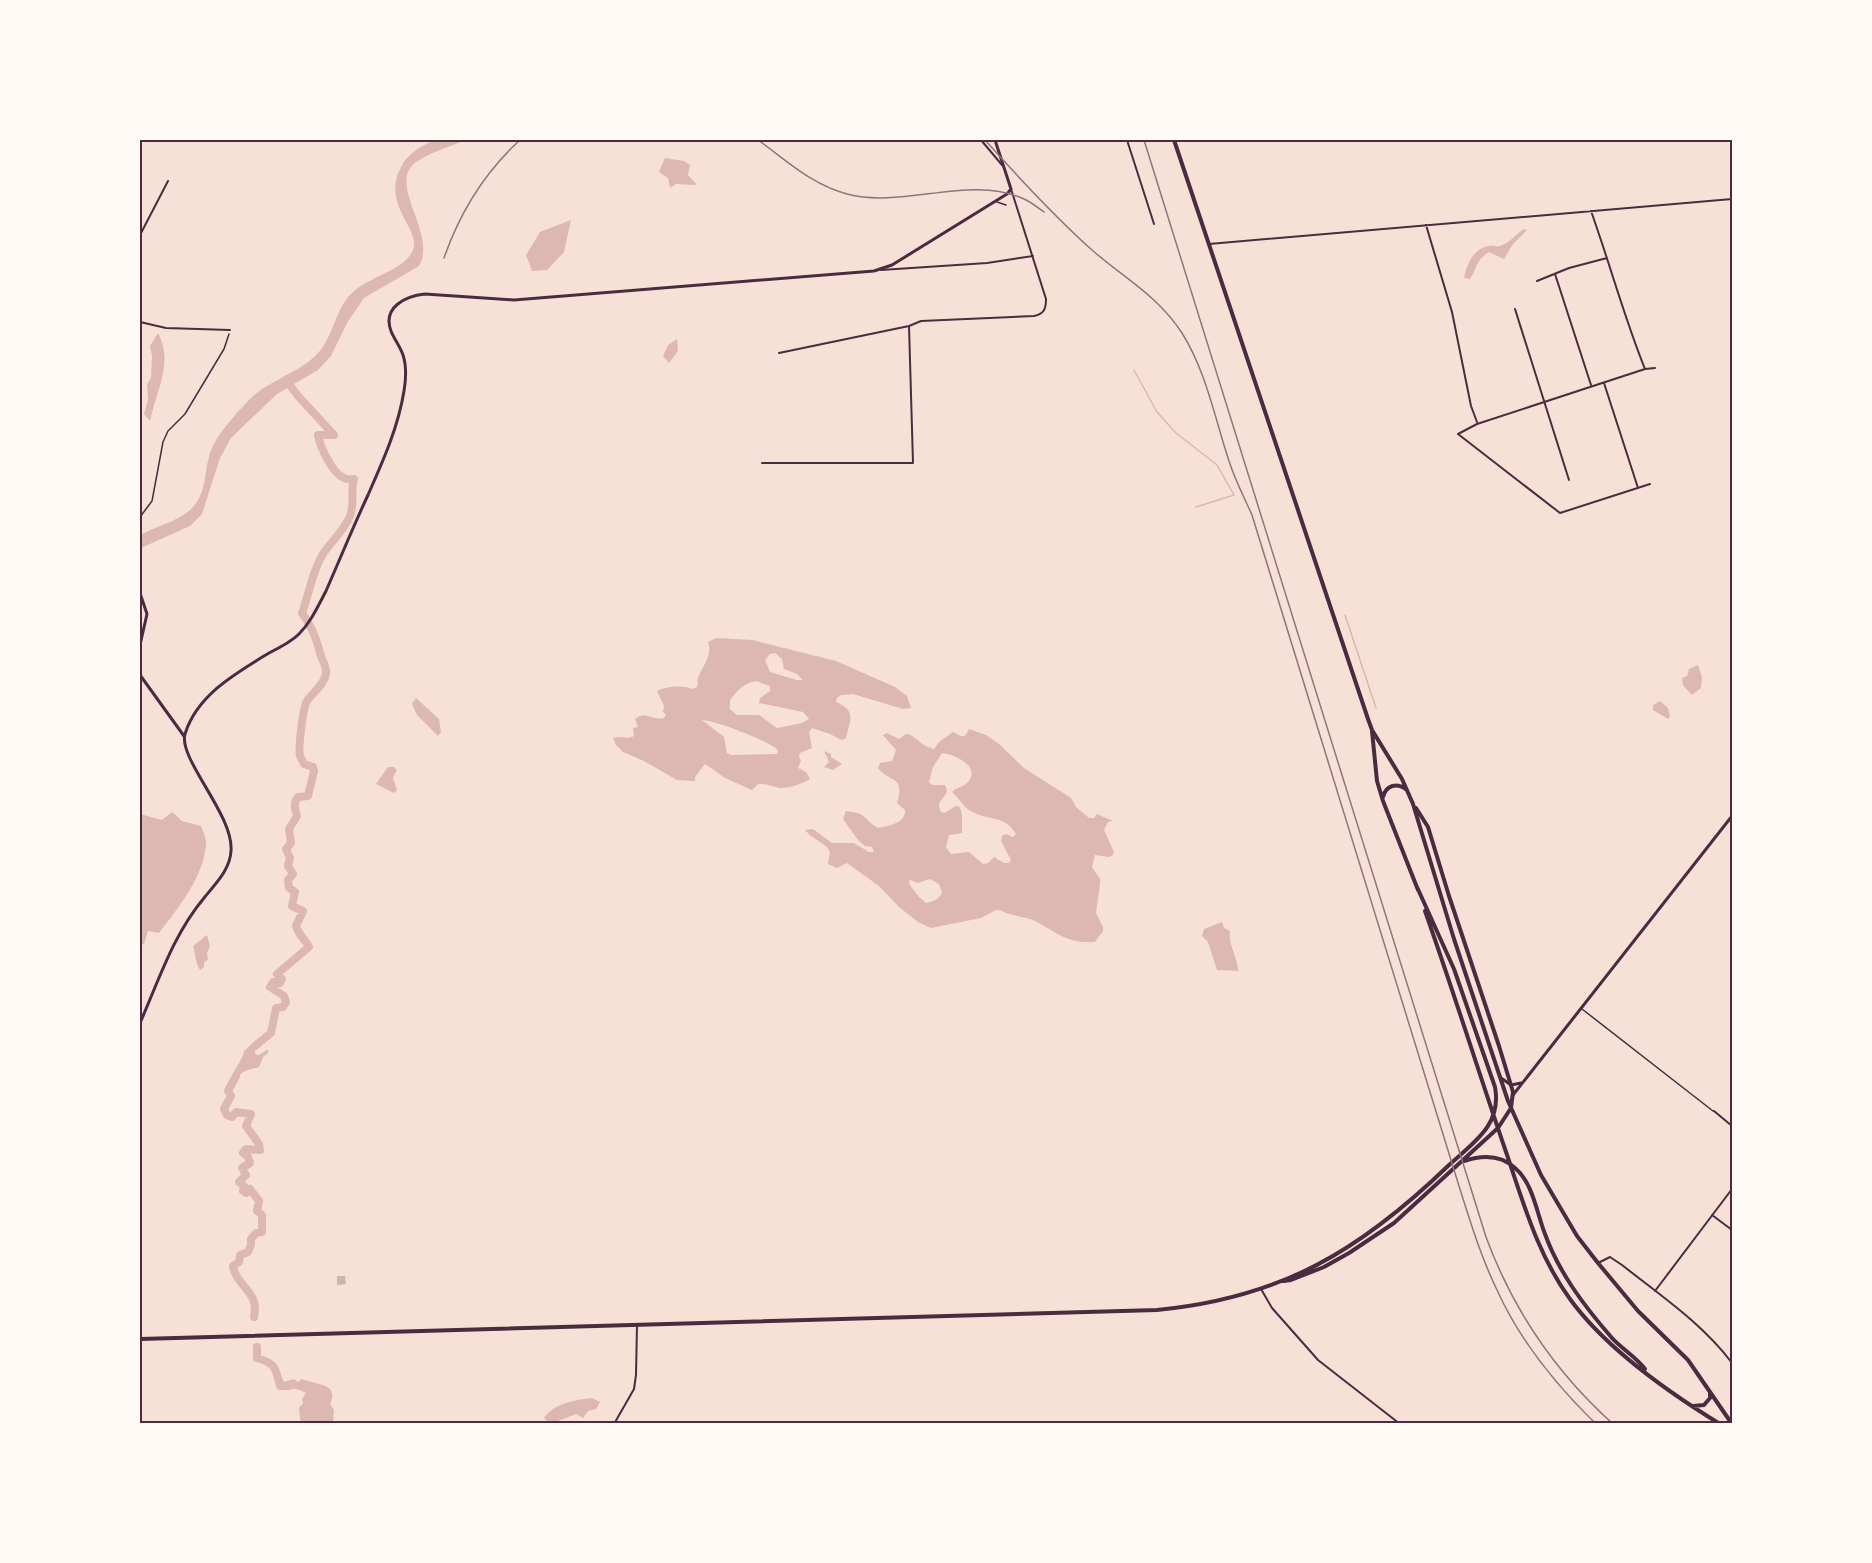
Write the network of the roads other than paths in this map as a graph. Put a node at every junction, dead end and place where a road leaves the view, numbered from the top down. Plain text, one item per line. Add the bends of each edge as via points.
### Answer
1 (981, 140) edge
2 (995, 140) edge
3 (1127, 140) edge
4 (1174, 140) edge
5 (1003, 165) junction
6 (168, 182) dead end
7 (1011, 189) junction
8 (1732, 199) edge
9 (996, 202) junction
10 (1006, 205) dead end
11 (1591, 211) junction
12 (1154, 224) dead end
13 (1426, 225) junction
14 (140, 235) edge
15 (1209, 244) junction
16 (1033, 256) junction
17 (1607, 258) junction
18 (874, 271) junction
19 (1556, 274) junction
20 (1537, 281) dead end
21 (1515, 309) dead end
22 (140, 322) edge
23 (909, 326) junction
24 (230, 330) road end
25 (778, 353) dead end
26 (1655, 368) dead end
27 (1645, 369) junction
28 (1604, 383) junction
29 (1591, 386) junction
30 (1544, 402) junction
31 (1477, 424) junction
32 (762, 463) dead end
33 (1569, 480) dead end
34 (1650, 484) dead end
35 (1638, 488) junction
36 (140, 593) edge
37 (140, 645) edge
38 (140, 675) edge
39 (1372, 730) junction
40 (184, 736) junction
41 (1409, 793) junction
42 (1383, 801) junction
43 (1413, 804) junction
44 (1732, 816) edge
45 (1417, 887) junction
46 (1581, 1009) junction
47 (140, 1023) edge
48 (1500, 1078) junction
49 (1523, 1082) junction
50 (1509, 1102) junction
51 (1714, 1111) joint
52 (1732, 1126) edge
53 (1462, 1162) junction
54 (1732, 1189) edge
55 (1712, 1215) junction
56 (1732, 1230) edge
57 (1598, 1263) junction
58 (1284, 1281) junction
59 (1261, 1289) junction
60 (1654, 1291) junction
61 (637, 1325) junction
62 (140, 1339) edge
63 (1732, 1363) edge
64 (1649, 1375) junction
65 (1709, 1389) junction
66 (1688, 1404) junction
67 (614, 1424) edge
68 (1400, 1424) edge
69 (1720, 1424) edge
70 (1732, 1424) edge

1 - 5 street
2 - 5 street
3 - 12 street
4 - 15 main road
5 - 7 street
6 - 14 street
7 - 9 street
7 - 16 street
8 - 11 street
9 - 10 street
9 - 18 street via 892,265
11 - 13 street
11 - 17 street
13 - 15 street
13 - 31 street via 1452,312
15 - 39 main road
16 - 18 street
16 - 23 street via 1046,299 1044,311 1034,316 921,321
17 - 19 street
17 - 27 street via 1625,320
18 - 40 street via 514,300 425,294 400,302 391,310 389,321 403,356 406,377 402,400 392,438 326,591 298,636 216,689 197,711
19 - 20 street
19 - 29 street
21 - 30 street
22 - 24 street via 166,328
23 - 25 street
23 - 32 street via 913,462
26 - 27 street
27 - 28 street
28 - 29 street
28 - 35 street
29 - 30 street
30 - 31 street
30 - 33 street
31 - 35 street via 1458,434 1560,513
34 - 35 street
36 - 37 street via 147,614
38 - 40 street
39 - 41 main road
39 - 42 main road
40 - 47 street via 188,752 225,823 231,851 227,867 176,941
41 - 42 main road via 1402,786 1392,786 1384,792
41 - 43 main road
42 - 45 main road
43 - 48 main road
43 - 53 main road via 1428,826 1513,1092 1506,1119
44 - 46 street
45 - 58 main road via 1454,969 1496,1095 1496,1109 1491,1123 1394,1215 1347,1249
45 - 64 main road via 1538,1242 1579,1310 1602,1336
46 - 49 street
46 - 51 street
48 - 49 street via 1511,1085
48 - 50 main road
49 - 50 street
50 - 57 main road via 1541,1175
51 - 52 street
53 - 58 main road via 1398,1220 1337,1261
53 - 64 main road via 1486,1156 1497,1158 1510,1163 1522,1176 1551,1250 1573,1288 1614,1340
54 - 55 street
55 - 56 street
55 - 60 street
57 - 60 street via 1606,1257 1613,1258
57 - 65 main road via 1638,1311 1688,1360
58 - 59 main road
59 - 61 main road via 1212,1303 1157,1310
59 - 68 street via 1272,1308 1318,1360
60 - 63 street via 1709,1336
61 - 62 main road
61 - 67 street via 633,1389
64 - 66 main road
65 - 66 main road via 1710,1398 1704,1405
65 - 70 main road
66 - 69 main road

